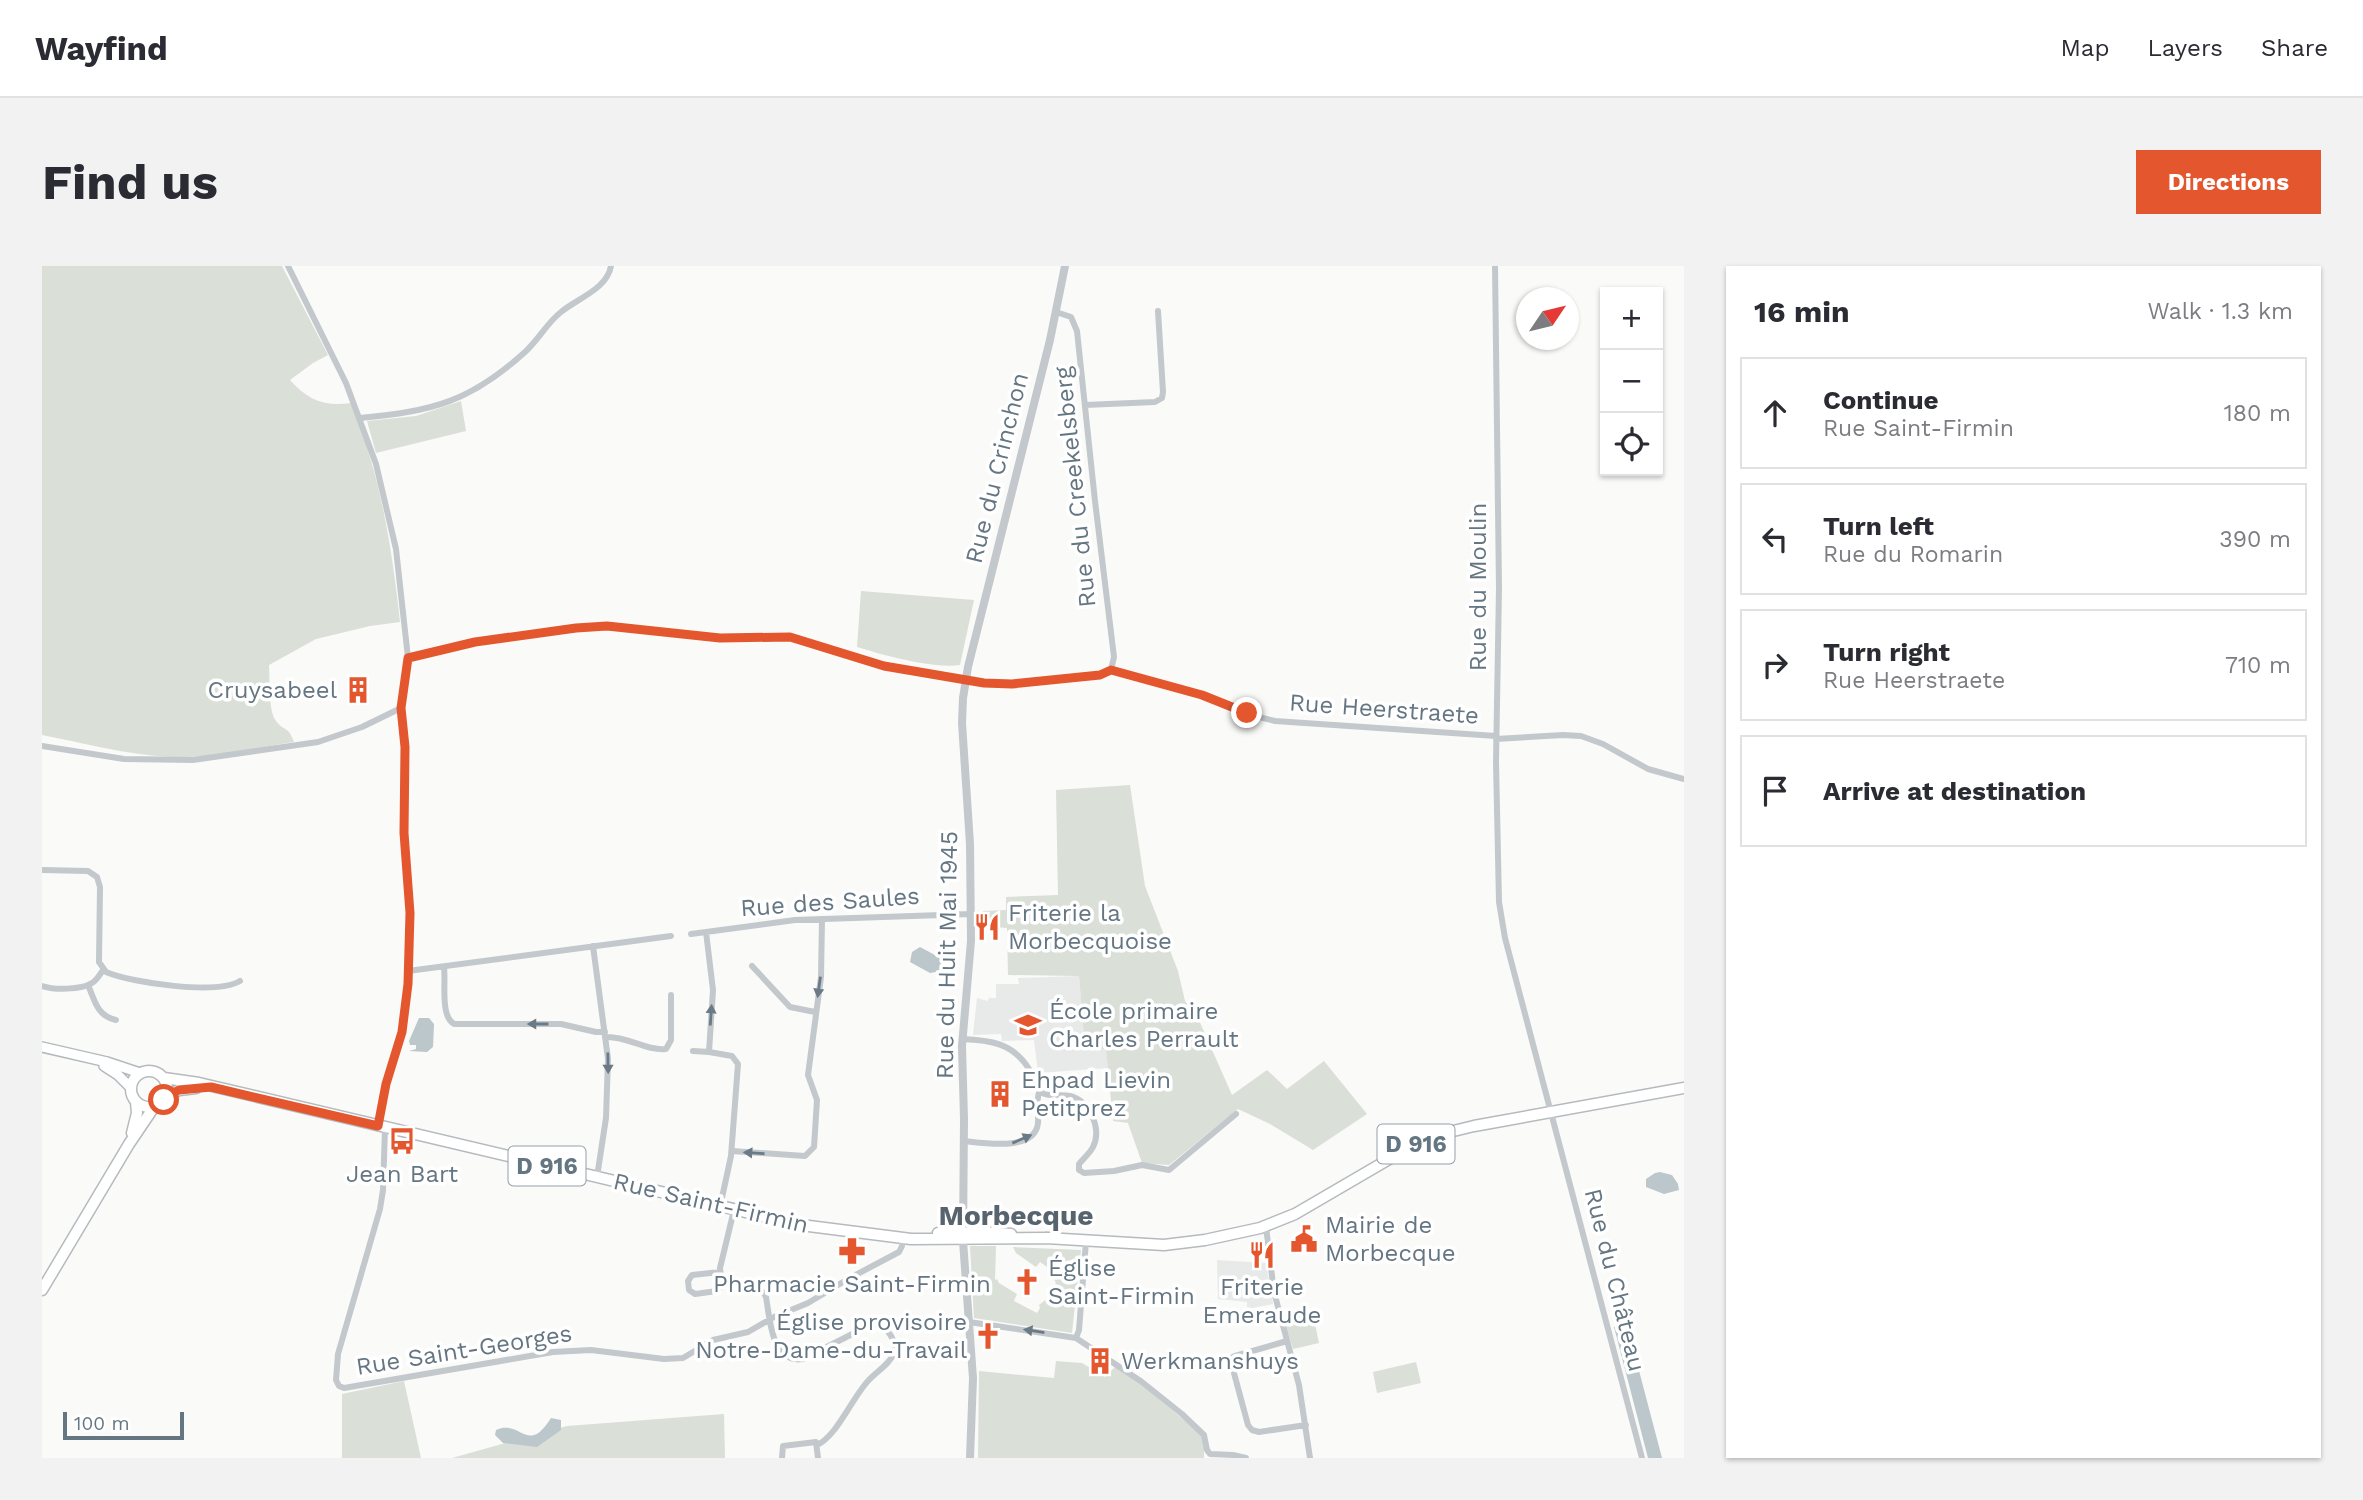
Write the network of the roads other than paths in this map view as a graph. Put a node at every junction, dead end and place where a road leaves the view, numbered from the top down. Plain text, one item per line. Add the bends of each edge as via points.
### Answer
1 (288, 266) edge
2 (611, 266) edge
3 (1065, 266) edge
4 (1495, 266) edge
5 (1157, 311) dead end
6 (1056, 312) junction
7 (1085, 405) junction
8 (360, 418) junction
9 (408, 658) junction
10 (1111, 670) junction
11 (965, 680) junction
12 (401, 708) junction
13 (1496, 738) junction
14 (42, 746) edge
15 (1684, 779) edge
16 (42, 870) edge
17 (971, 914) junction
18 (822, 919) junction
19 (706, 932) junction
20 (691, 934) dead end
21 (671, 936) dead end
22 (593, 946) junction
23 (752, 966) dead end
24 (444, 967) junction
25 (103, 970) junction
26 (408, 971) junction
27 (240, 981) dead end
28 (88, 985) junction
29 (42, 986) edge
30 (671, 995) dead end
31 (816, 1012) junction
32 (116, 1020) dead end
33 (606, 1035) junction
34 (962, 1038) junction
35 (42, 1047) edge
36 (693, 1051) dead end
37 (709, 1052) junction
38 (90, 1059) junction
39 (139, 1073) junction
40 (164, 1078) junction
41 (211, 1087) junction
42 (1684, 1087) edge
43 (131, 1088) junction
44 (1040, 1090) junction
45 (166, 1096) junction
46 (136, 1102) junction
47 (154, 1107) junction
48 (1551, 1112) junction
49 (1236, 1114) dead end
50 (381, 1127) junction
51 (964, 1141) junction
52 (129, 1144) junction
53 (732, 1151) junction
54 (596, 1178) junction
55 (720, 1207) junction
56 (734, 1210) junction
57 (1265, 1227) junction
58 (903, 1236) junction
59 (963, 1236) junction
60 (1086, 1241) junction
61 (720, 1272) junction
62 (725, 1280) junction
63 (42, 1290) edge
64 (771, 1319) junction
65 (969, 1322) junction
66 (1076, 1338) junction
67 (1287, 1341) junction
68 (1306, 1425) junction
69 (817, 1445) junction
70 (782, 1458) edge
71 (818, 1458) edge
72 (971, 1458) edge
73 (1246, 1458) edge
74 (1310, 1458) edge
75 (1642, 1458) edge

1 - 8 street
2 - 8 street via 603,282 559,313 521,356 470,393 422,411
3 - 6 street, Rue du Crinchon
4 - 13 street, Rue du Moulin
5 - 7 street via 1162,398
6 - 7 street, Rue du Creekelsberg via 1070,317 1076,326
6 - 11 street, Rue du Crinchon
7 - 10 street, Rue du Creekelsberg via 1114,657
8 - 9 street via 393,535
9 - 11 street, Rue Heerstraete via 475,642 614,626 720,638 790,637 884,666
9 - 12 street
10 - 11 street, Rue Heerstraete via 1012,684
10 - 13 street, Rue Heerstraete via 1275,721
11 - 17 street, Rue du Huit Mai 1945 via 962,733
12 - 14 street via 318,742 201,759 134,760
12 - 26 street via 410,905
13 - 15 street, Rue Heerstraete via 1581,736 1648,769
13 - 48 street, Rue du Moulin via 1501,920
16 - 25 street via 88,871 97,877
17 - 18 street, Rue des Saules
17 - 34 street, Rue du Huit Mai 1945
18 - 19 street, Rue des Saules
18 -> 31 street
19 - 20 street, Rue des Saules
37 -> 19 street via 713,990
21 - 22 street
22 - 24 street
22 - 33 street
23 - 31 street via 788,1005
24 - 26 street
33 -> 24 street via 561,1024 454,1024 446,1016
25 - 27 street via 157,985 227,986
25 - 28 street
26 - 50 street via 402,1032 386,1084
28 - 29 street
28 - 32 street via 101,1013
30 - 33 street via 671,1040 666,1049
31 -> 53 street via 808,1075 817,1100 812,1151 803,1156
33 -> 54 street via 606,1111
34 - 44 street via 993,1041 1011,1049 1024,1061
34 - 51 street, Rue du Huit Mai 1945
35 - 38 main road
36 - 37 street
37 - 53 street via 732,1056 737,1062
38 - 39 main road
38 - 43 main road
39 - 40 main road via 154,1071
39 - 43 main road
40 - 41 main road, Rue Saint-Firmin / D 916
40 - 45 main road
41 - 45 main road, Rue Saint-Firmin / D 916 via 182,1089
41 - 50 main road, Rue Saint-Firmin / D 916
42 - 48 main road, D 916
43 - 46 main road
44 - 49 street via 1076,1098 1092,1114 1094,1143 1079,1164 1081,1172 1142,1165 1172,1168
51 -> 44 street via 1010,1144 1028,1138 1038,1126
45 - 47 main road
46 - 47 main road
46 - 52 main road
47 - 52 main road
48 - 57 main road, D 916 via 1423,1140
48 - 75 street, Rue du Château
50 - 54 main road, Rue Saint-Firmin / D 916
50 - 64 street, Rue Saint-Georges via 383,1190 338,1354 336,1380 342,1387 553,1352 591,1350 679,1359 713,1339 748,1332
51 - 59 street, Rue du Huit Mai 1945
52 - 63 main road
53 - 55 street
54 - 55 main road, Rue Saint-Firmin / D 916
55 - 56 main road, Rue Saint-Firmin / D 916
56 - 58 main road, Rue Saint-Firmin / D 916 via 809,1226
56 - 61 street
57 - 60 main road, D 916 via 1170,1245
57 - 67 street
58 - 59 main road, Rue Saint-Firmin / D 916
58 - 64 street, Rue Saint-Georges via 897,1253
59 - 60 main road, D 916 via 1019,1234
59 - 65 street, Rue du Huit Mai 1945
60 - 66 street
61 - 62 street
61 - 62 street via 692,1275 690,1290 695,1294 717,1291
62 - 64 street via 761,1288
64 - 69 street via 779,1349 792,1359 807,1357 869,1324 882,1326 894,1343 891,1358
66 -> 65 street
65 - 72 street, Rue du Huit Mai 1945
66 - 73 street via 1182,1414 1205,1435 1210,1454
67 - 68 street
67 - 68 street via 1235,1356 1231,1362 1252,1430
68 - 74 street
69 - 70 street via 784,1446
69 - 71 street

